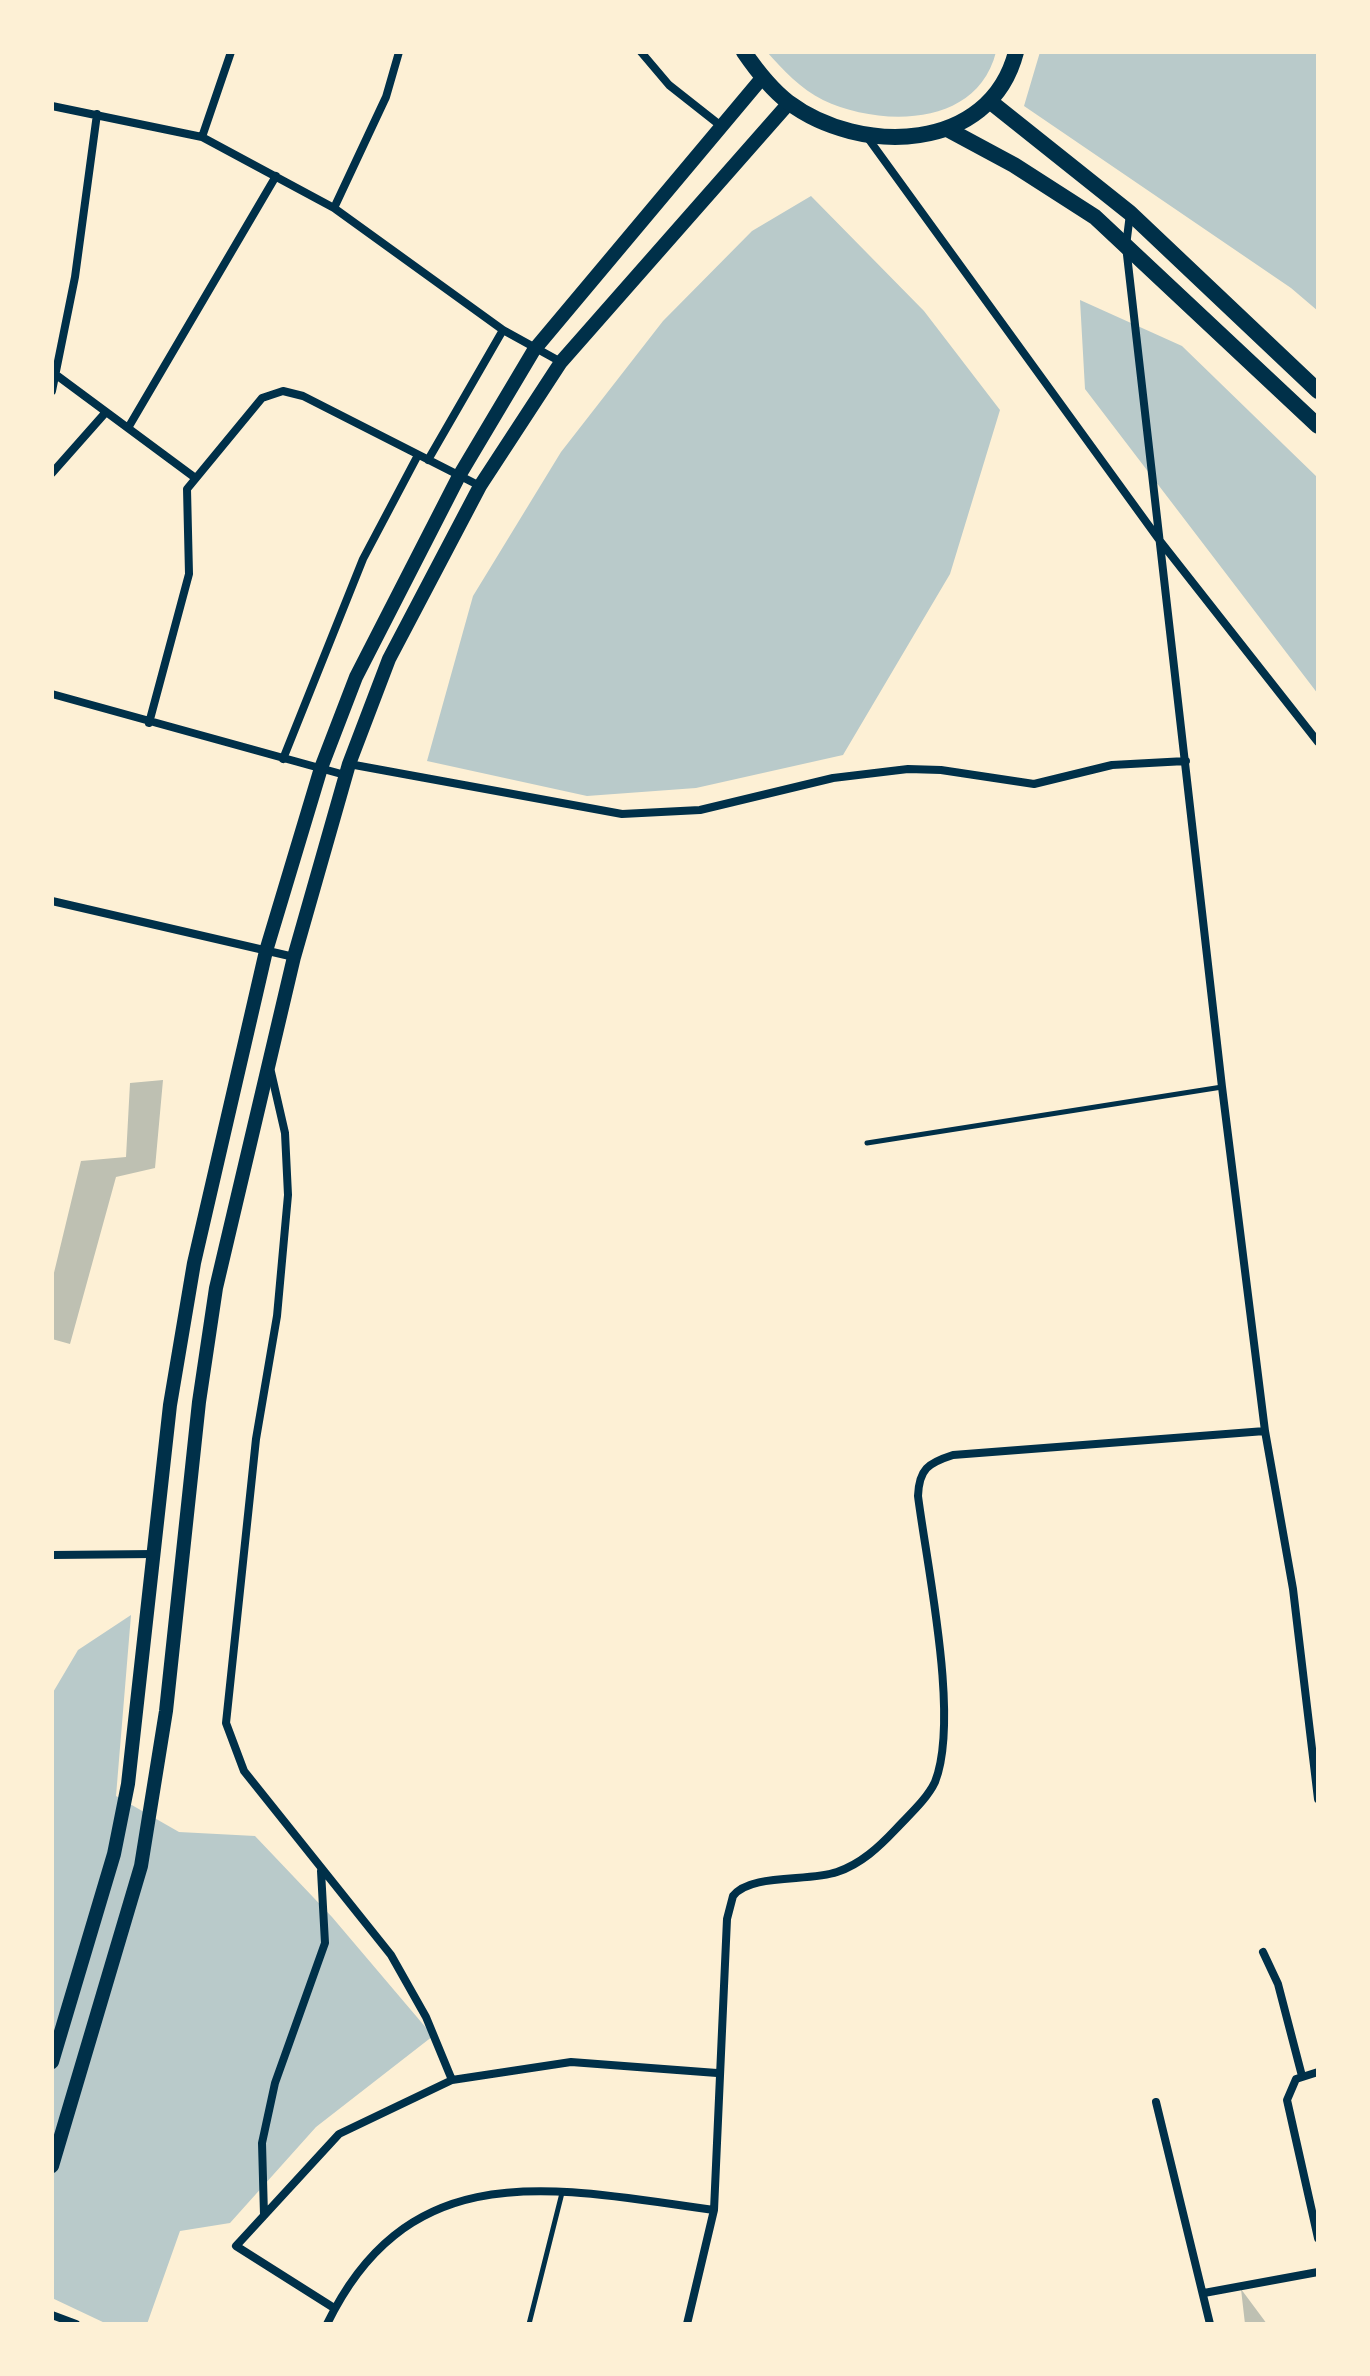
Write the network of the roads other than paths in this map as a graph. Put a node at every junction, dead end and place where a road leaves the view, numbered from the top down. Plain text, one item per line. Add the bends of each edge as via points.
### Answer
1 (231, 52) edge
2 (399, 52) edge
3 (641, 52) edge
4 (744, 52) edge
5 (1016, 52) edge
6 (762, 78) junction
7 (789, 103) junction
8 (992, 103) junction
9 (52, 106) edge
10 (97, 114) junction
11 (721, 126) junction
12 (949, 130) junction
13 (864, 133) junction
14 (202, 137) junction
15 (276, 176) junction
16 (334, 208) junction
17 (1130, 213) junction
18 (1126, 246) junction
19 (503, 330) junction
20 (534, 350) junction
21 (561, 362) junction
22 (55, 374) junction
23 (52, 391) edge
24 (1318, 391) edge
25 (106, 412) junction
26 (1318, 426) edge
27 (128, 428) junction
28 (418, 455) junction
29 (428, 460) junction
30 (52, 473) edge
31 (459, 476) junction
32 (194, 477) junction
33 (480, 486) junction
34 (1160, 541) junction
35 (52, 694) edge
36 (149, 723) junction
37 (1318, 742) edge
38 (283, 759) junction
39 (1186, 761) junction
40 (321, 768) junction
41 (347, 769) junction
42 (52, 901) edge
43 (266, 951) junction
44 (294, 957) junction
45 (269, 1063) junction
46 (1222, 1087) junction
47 (867, 1143) dead end
48 (1265, 1431) junction
49 (154, 1554) junction
50 (52, 1555) edge
51 (1318, 1799) edge
52 (321, 1870) junction
53 (1263, 1952) dead end
54 (52, 2062) edge
55 (1318, 2072) edge
56 (717, 2073) junction
57 (1302, 2076) junction
58 (452, 2080) junction
59 (1156, 2102) dead end
60 (52, 2166) edge
61 (563, 2190) junction
62 (714, 2210) junction
63 (264, 2216) junction
64 (1318, 2238) edge
65 (1318, 2272) edge
66 (1204, 2293) junction
67 (334, 2308) junction
68 (52, 2315) edge
69 (76, 2324) edge
70 (327, 2324) edge
71 (529, 2324) edge
72 (687, 2324) edge
73 (1210, 2324) edge

1 - 14 street
2 - 16 street via 386,97
3 - 11 street via 669,85
4 - 6 main road
5 - 8 main road
6 - 7 main road
6 - 11 street
7 - 13 main road
7 - 21 street
8 - 12 main road
8 - 17 main road
9 - 10 street
10 - 14 street
10 - 22 street via 75,277
11 - 20 street
12 - 13 main road
12 - 18 main road via 1095,217
13 - 34 street
14 - 15 street
15 - 16 street
15 - 27 street
16 - 19 street
17 - 18 street
17 - 24 main road
18 - 26 main road
18 - 34 street
19 - 20 street
19 - 29 street
20 - 21 street
20 - 31 street
21 - 33 street
22 - 23 street
22 - 25 street
25 - 27 street
25 - 30 street
27 - 32 street
28 - 29 street
28 - 32 street via 303,396 274,392 255,403
28 - 38 street via 363,559
29 - 31 street
31 - 33 street
31 - 40 street via 356,677
32 - 36 street via 185,499 189,574
33 - 41 street via 389,659
34 - 37 street
34 - 39 street
35 - 36 street
36 - 38 street
38 - 40 street
39 - 41 street via 1112,765 1034,784 908,769 833,778 700,810 653,814 622,814
39 - 46 street
40 - 41 street
40 - 43 street
41 - 44 street
42 - 43 street
43 - 44 street
43 - 49 street via 194,1263 170,1405
44 - 45 street
45 - 52 street via 285,1133 288,1195 226,1723 244,1771
45 - 60 street via 216,1288 166,1711 141,1866
46 - 47 lane
46 - 48 street
48 - 51 street via 1293,1589
48 - 56 street via 953,1455 922,1470 918,1496 944,1695 941,1763 933,1786 912,1811 879,1847 851,1866 811,1879 748,1885 733,1896
49 - 50 street
49 - 54 street via 114,1854
52 - 58 street via 391,1955 426,2017
52 - 63 street via 325,1943 275,2083 262,2143
53 - 57 street via 1278,1984
55 - 57 street
56 - 58 street via 571,2062
56 - 62 street
57 - 64 street via 1287,2100
58 - 63 street via 339,2134
59 - 66 street
61 - 62 street
61 - 67 street via 485,2193 438,2208 388,2242
61 - 71 lane
62 - 72 street
63 - 67 street via 236,2246
65 - 66 street
66 - 73 street
67 - 70 street
68 - 69 street

